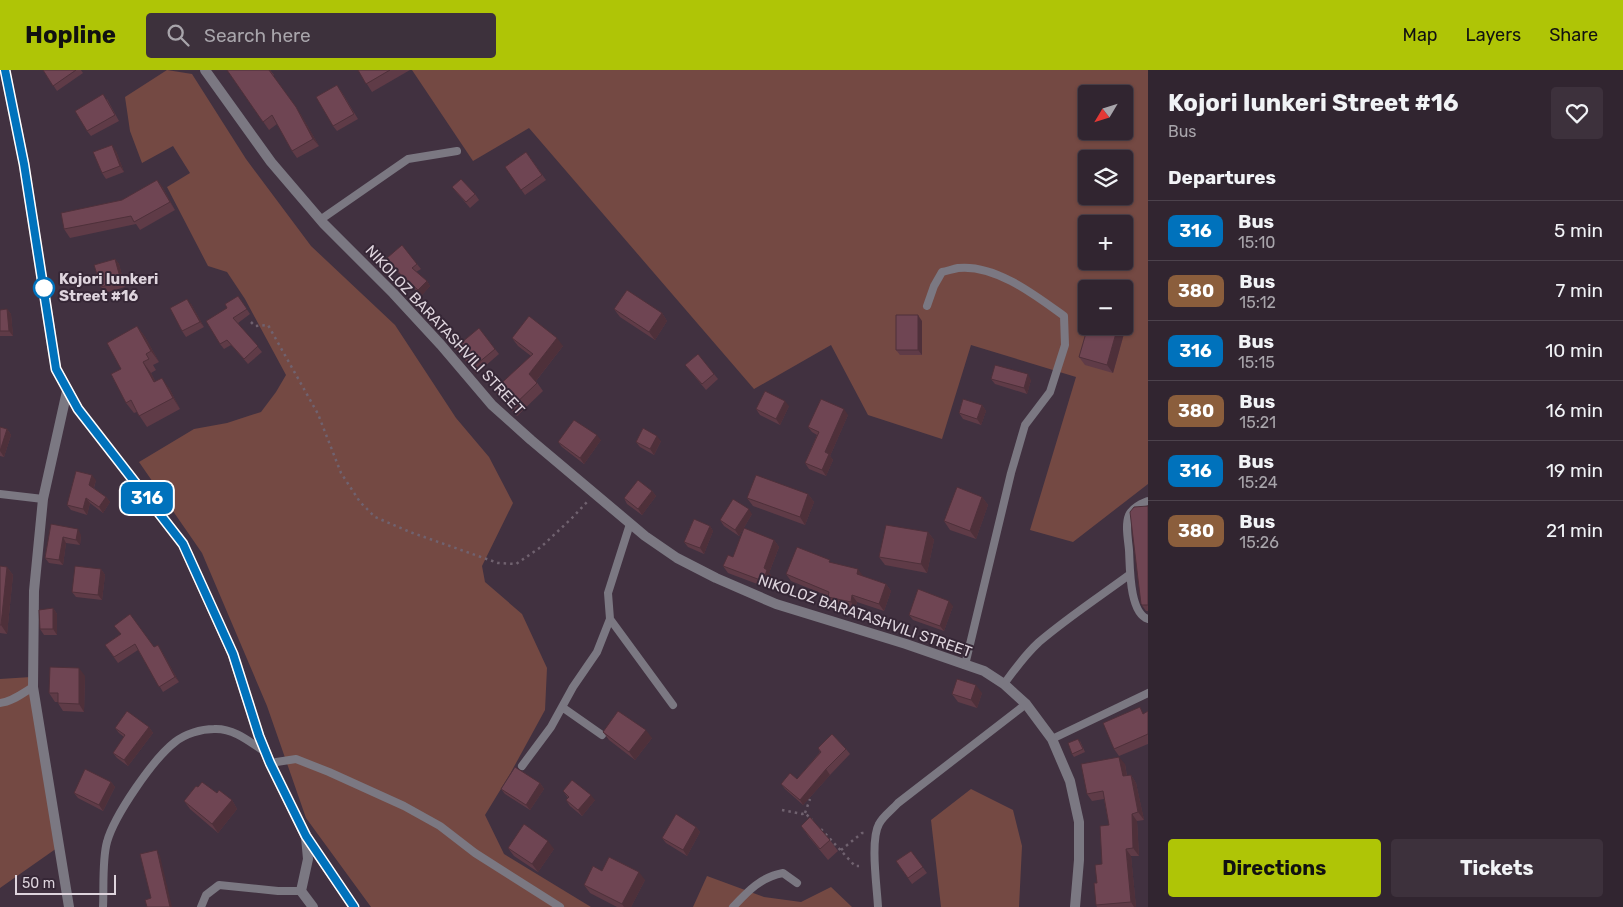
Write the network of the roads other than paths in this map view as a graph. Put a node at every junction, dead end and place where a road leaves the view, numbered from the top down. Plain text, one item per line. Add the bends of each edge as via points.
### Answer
1 (4, 70) edge
2 (205, 70) edge
3 (458, 151) dead end
4 (320, 220) junction
5 (928, 306) dead end
6 (68, 391) junction
7 (0, 494) edge
8 (43, 499) junction
9 (1148, 501) edge
10 (630, 524) junction
11 (1129, 575) junction
12 (610, 619) junction
13 (1148, 619) edge
14 (965, 665) junction
15 (1004, 684) junction
16 (32, 687) junction
17 (1148, 694) edge
18 (0, 703) edge
19 (1026, 704) junction
20 (672, 705) dead end
21 (562, 707) junction
22 (602, 735) edge
23 (1052, 739) junction
24 (266, 752) junction
25 (270, 763) junction
26 (522, 766) dead end
27 (306, 836) junction
28 (797, 883) dead end
29 (301, 891) junction
30 (69, 907) edge
31 (103, 907) edge
32 (201, 907) edge
33 (313, 907) edge
34 (354, 907) edge
35 (560, 907) edge
36 (733, 907) edge
37 (878, 907) edge
38 (1075, 907) edge

1 - 6 main road via 24,164 56,369
2 - 4 street, NIKOLOZ BARATASHVILI STREET via 271,162
3 - 4 lane via 408,159
4 - 10 street, NIKOLOZ BARATASHVILI STREET via 441,345 492,405
5 - 14 lane via 942,272 958,268 986,271 1031,292 1064,316 1065,345 1050,392 1025,425
6 - 8 street
6 - 24 main road via 78,409 183,544 233,654
7 - 8 lane
8 - 16 street via 34,591
9 - 11 lane via 1138,505 1130,514 1127,528
10 - 12 lane via 608,593
10 - 14 street, NIKOLOZ BARATASHVILI STREET via 678,558 776,604
11 - 13 lane via 1136,606
11 - 15 lane via 1038,643
12 - 20 lane
12 - 21 lane via 597,652
14 - 15 street, NIKOLOZ BARATASHVILI STREET via 984,671
15 - 19 street, NIKOLOZ BARATASHVILI STREET
16 - 18 lane
16 - 30 street
17 - 23 lane
19 - 23 street, NIKOLOZ BARATASHVILI STREET
19 - 37 lane via 898,803 880,823 876,834 875,873
21 - 22 lane
21 - 26 lane
23 - 38 street, NIKOLOZ BARATASHVILI STREET via 1070,781 1079,822
24 - 25 main road
24 - 31 lane via 234,732 215,729 187,735 159,756 120,813 107,842
25 - 27 main road
25 - 35 lane via 296,760 404,806 440,826 474,853
27 - 29 street via 308,859
27 - 34 main road
28 - 36 lane via 783,873 775,874 754,884
29 - 32 lane via 278,892 219,885 206,894
29 - 33 street

